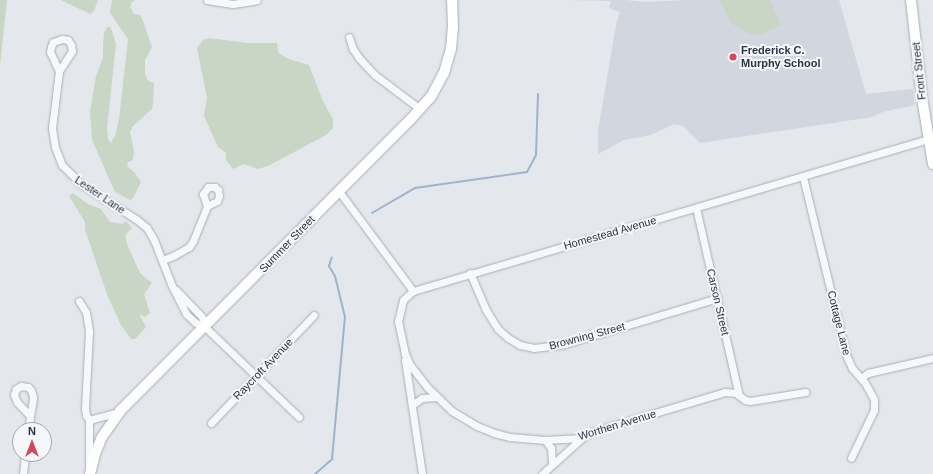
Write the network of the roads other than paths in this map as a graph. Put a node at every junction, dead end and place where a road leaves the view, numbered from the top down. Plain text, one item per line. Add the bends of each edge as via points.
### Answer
1 (207, 0) edge
2 (257, 0) edge
3 (452, 0) edge
4 (911, 0) edge
5 (349, 36) dead end
6 (59, 70) dead end
7 (420, 109) junction
8 (928, 139) junction
9 (933, 164) edge
10 (803, 177) junction
11 (338, 190) junction
12 (207, 206) dead end
13 (696, 208) junction
14 (163, 260) junction
15 (470, 273) junction
16 (413, 291) junction
17 (717, 298) junction
18 (80, 301) dead end
19 (314, 315) dead end
20 (204, 327) junction
21 (405, 354) junction
22 (933, 358) edge
23 (256, 376) junction
24 (861, 378) junction
25 (805, 392) dead end
26 (739, 395) junction
27 (436, 397) junction
28 (412, 405) junction
29 (120, 411) junction
30 (29, 414) dead end
31 (299, 417) dead end
32 (89, 420) junction
33 (28, 422) edge
34 (211, 423) dead end
35 (584, 436) junction
36 (545, 440) junction
37 (851, 458) dead end
38 (24, 462) edge
39 (552, 464) junction
40 (23, 474) edge
41 (90, 474) edge
42 (422, 474) edge
43 (542, 474) edge

1 - 2 street via 233,4
3 - 7 street, Summer Street via 453,38 448,60 438,85
4 - 8 street, Front Street
5 - 7 street via 353,49 375,75
6 - 14 street, Lester Lane via 52,128 58,158 81,184 147,228
7 - 11 street, Summer Street
8 - 9 street, Front Street
8 - 10 street, Homestead Avenue
10 - 13 street, Homestead Avenue
10 - 24 street, Cottage Lane via 846,355 852,368
11 - 16 street
11 - 20 street, Summer Street
12 - 14 street via 189,247
13 - 15 street, Homestead Avenue
13 - 17 street, Carson Street
14 - 20 street, Lester Lane via 186,314
15 - 16 street, Homestead Avenue
15 - 17 street, Browning Street via 486,310 498,329 520,345 534,348 565,344
16 - 21 street, Worthen Avenue via 403,300 399,313 399,330
17 - 26 street, Carson Street
18 - 32 street via 89,325 85,408
19 - 23 street, Raycroft Avenue
20 - 23 street, Lester Lane
20 - 29 street, Summer Street
21 - 27 street, Worthen Avenue via 417,375
21 - 28 street
22 - 24 street via 873,372
23 - 31 street, Lester Lane
23 - 34 street, Raycroft Avenue
24 - 37 street, Cottage Lane via 870,389 875,404
25 - 26 street, Worthen Avenue via 756,401 745,400
26 - 35 street, Worthen Avenue via 725,392
27 - 28 street via 422,398
27 - 36 street, Worthen Avenue via 452,411 477,426 510,437
28 - 42 street
29 - 32 street
29 - 41 street, Summer Street via 102,437
30 - 33 street
32 - 41 street
35 - 36 street, Worthen Avenue
35 - 39 street
36 - 39 street via 551,448
38 - 40 street
39 - 43 street

